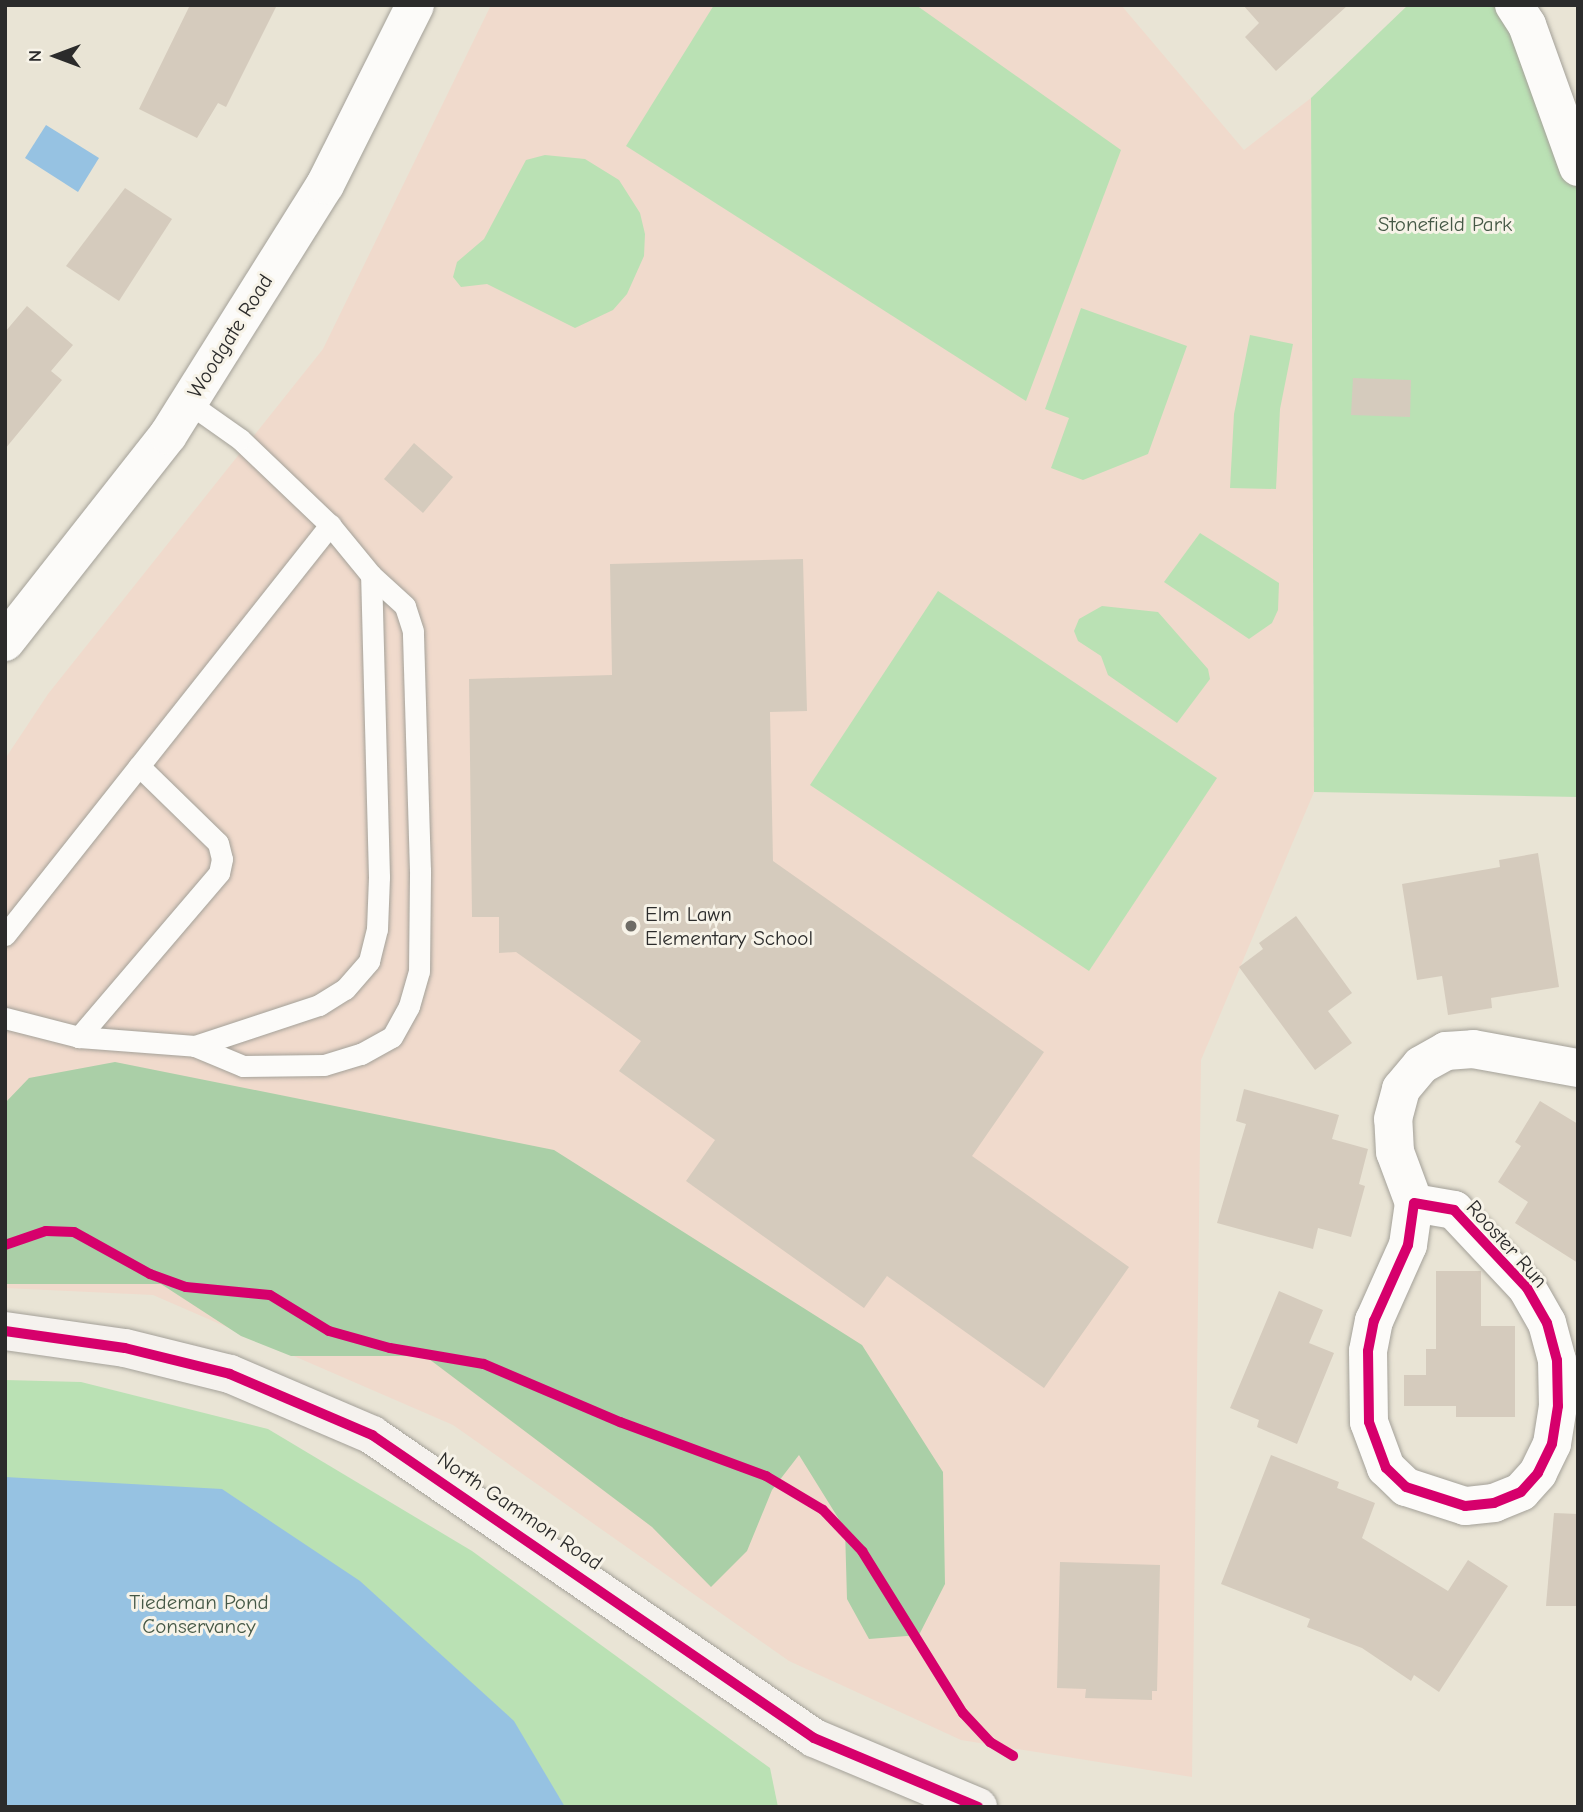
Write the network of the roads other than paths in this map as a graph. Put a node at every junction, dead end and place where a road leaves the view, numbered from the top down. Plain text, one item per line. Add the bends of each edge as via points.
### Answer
1 (415, 5) edge
2 (1514, 5) edge
3 (1578, 167) edge
4 (188, 403) junction
5 (330, 525) junction
6 (371, 575) junction
7 (5, 642) edge
8 (139, 766) junction
9 (5, 935) edge
10 (5, 1018) edge
11 (79, 1037) junction
12 (195, 1046) junction
13 (1578, 1069) edge
14 (1414, 1203) junction
15 (5, 1331) edge
16 (930, 1797) edge
17 (978, 1807) edge

1 - 4 street, Woodgate Road via 325,185
2 - 3 street via 1527,25
4 - 5 lane via 240,439
4 - 7 street, Woodgate Road
5 - 6 lane
5 - 8 lane
6 - 12 lane via 379,877 377,929 369,961 345,989 318,1005
6 - 12 lane via 405,606 413,631 419,971 409,1006 392,1037 360,1054 324,1065 243,1066
8 - 9 lane
8 - 11 lane via 218,843 219,873
10 - 11 lane
11 - 12 lane
13 - 14 street, Rooster Run via 1473,1049 1446,1051 1421,1065 1401,1089 1393,1119 1395,1152
14 - 14 street, Rooster Run via 1454,1210 1527,1288 1547,1323 1557,1360 1558,1406 1552,1444 1538,1473 1521,1492 1494,1503 1465,1506 1406,1487 1386,1468 1369,1422 1366,1387 1372,1331 1408,1245
15 - 16 main road, North Gammon Road via 125,1348 230,1374 372,1435 814,1738
16 - 17 main road, North Gammon Road

